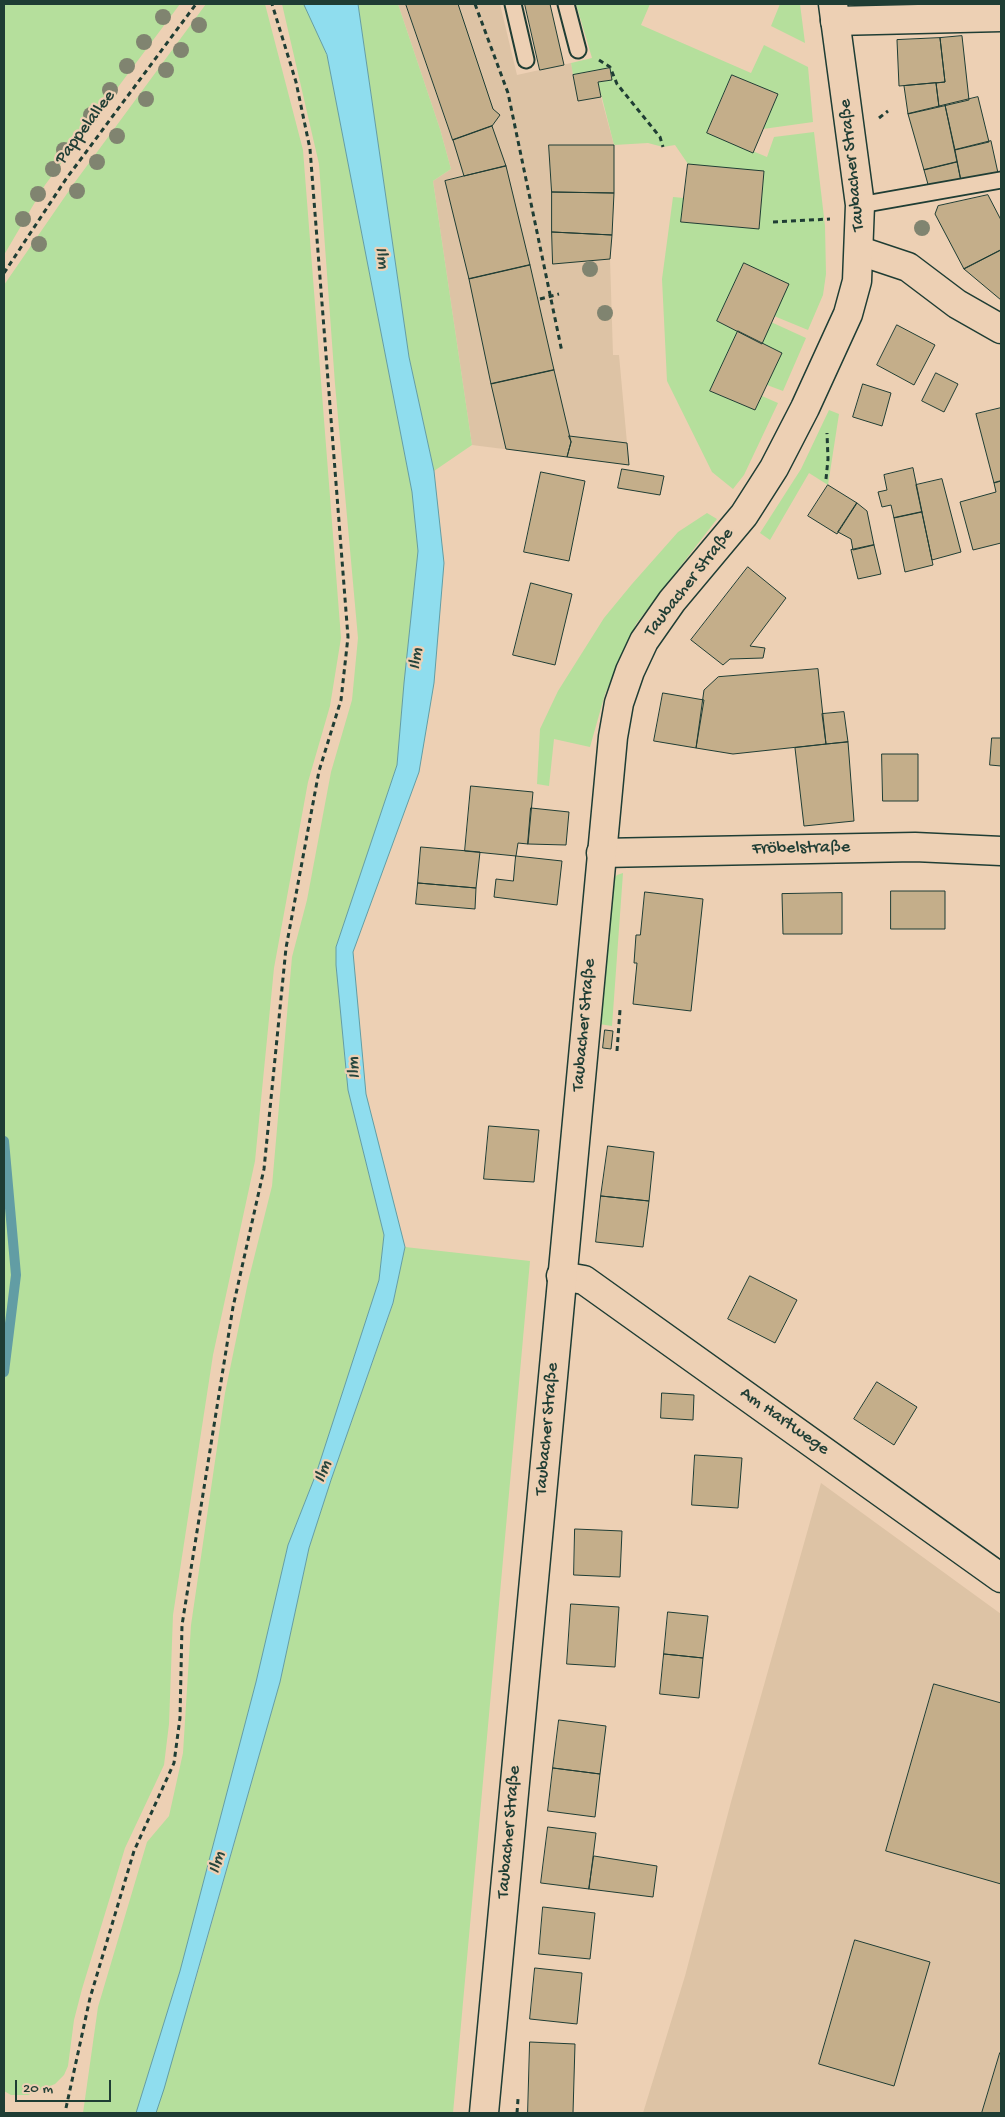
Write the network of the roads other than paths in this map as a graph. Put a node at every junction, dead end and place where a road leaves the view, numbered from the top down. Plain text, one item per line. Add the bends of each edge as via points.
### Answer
1 (513, 4) edge
2 (566, 4) edge
3 (834, 12) edge
4 (1001, 17) edge
5 (578, 50) dead end
6 (526, 60) dead end
7 (1001, 180) edge
8 (860, 212) junction
9 (860, 251) junction
10 (1001, 330) edge
11 (1001, 851) edge
12 (601, 853) junction
13 (561, 1276) junction
14 (1001, 1578) edge
15 (484, 2113) edge

1 - 6 lane
2 - 5 lane
3 - 4 street
3 - 8 street, Taubacher Straße
7 - 8 lane
8 - 9 street, Taubacher Straße
9 - 10 street via 908,267 957,304
9 - 12 street, Taubacher Straße via 857,281 848,314 774,468 744,515 672,601 644,641 630,671 613,737
11 - 12 street, Fröbelstraße via 914,847
12 - 13 street, Taubacher Straße
13 - 14 street, Am Hartwege via 584,1280
13 - 15 street, Taubacher Straße

